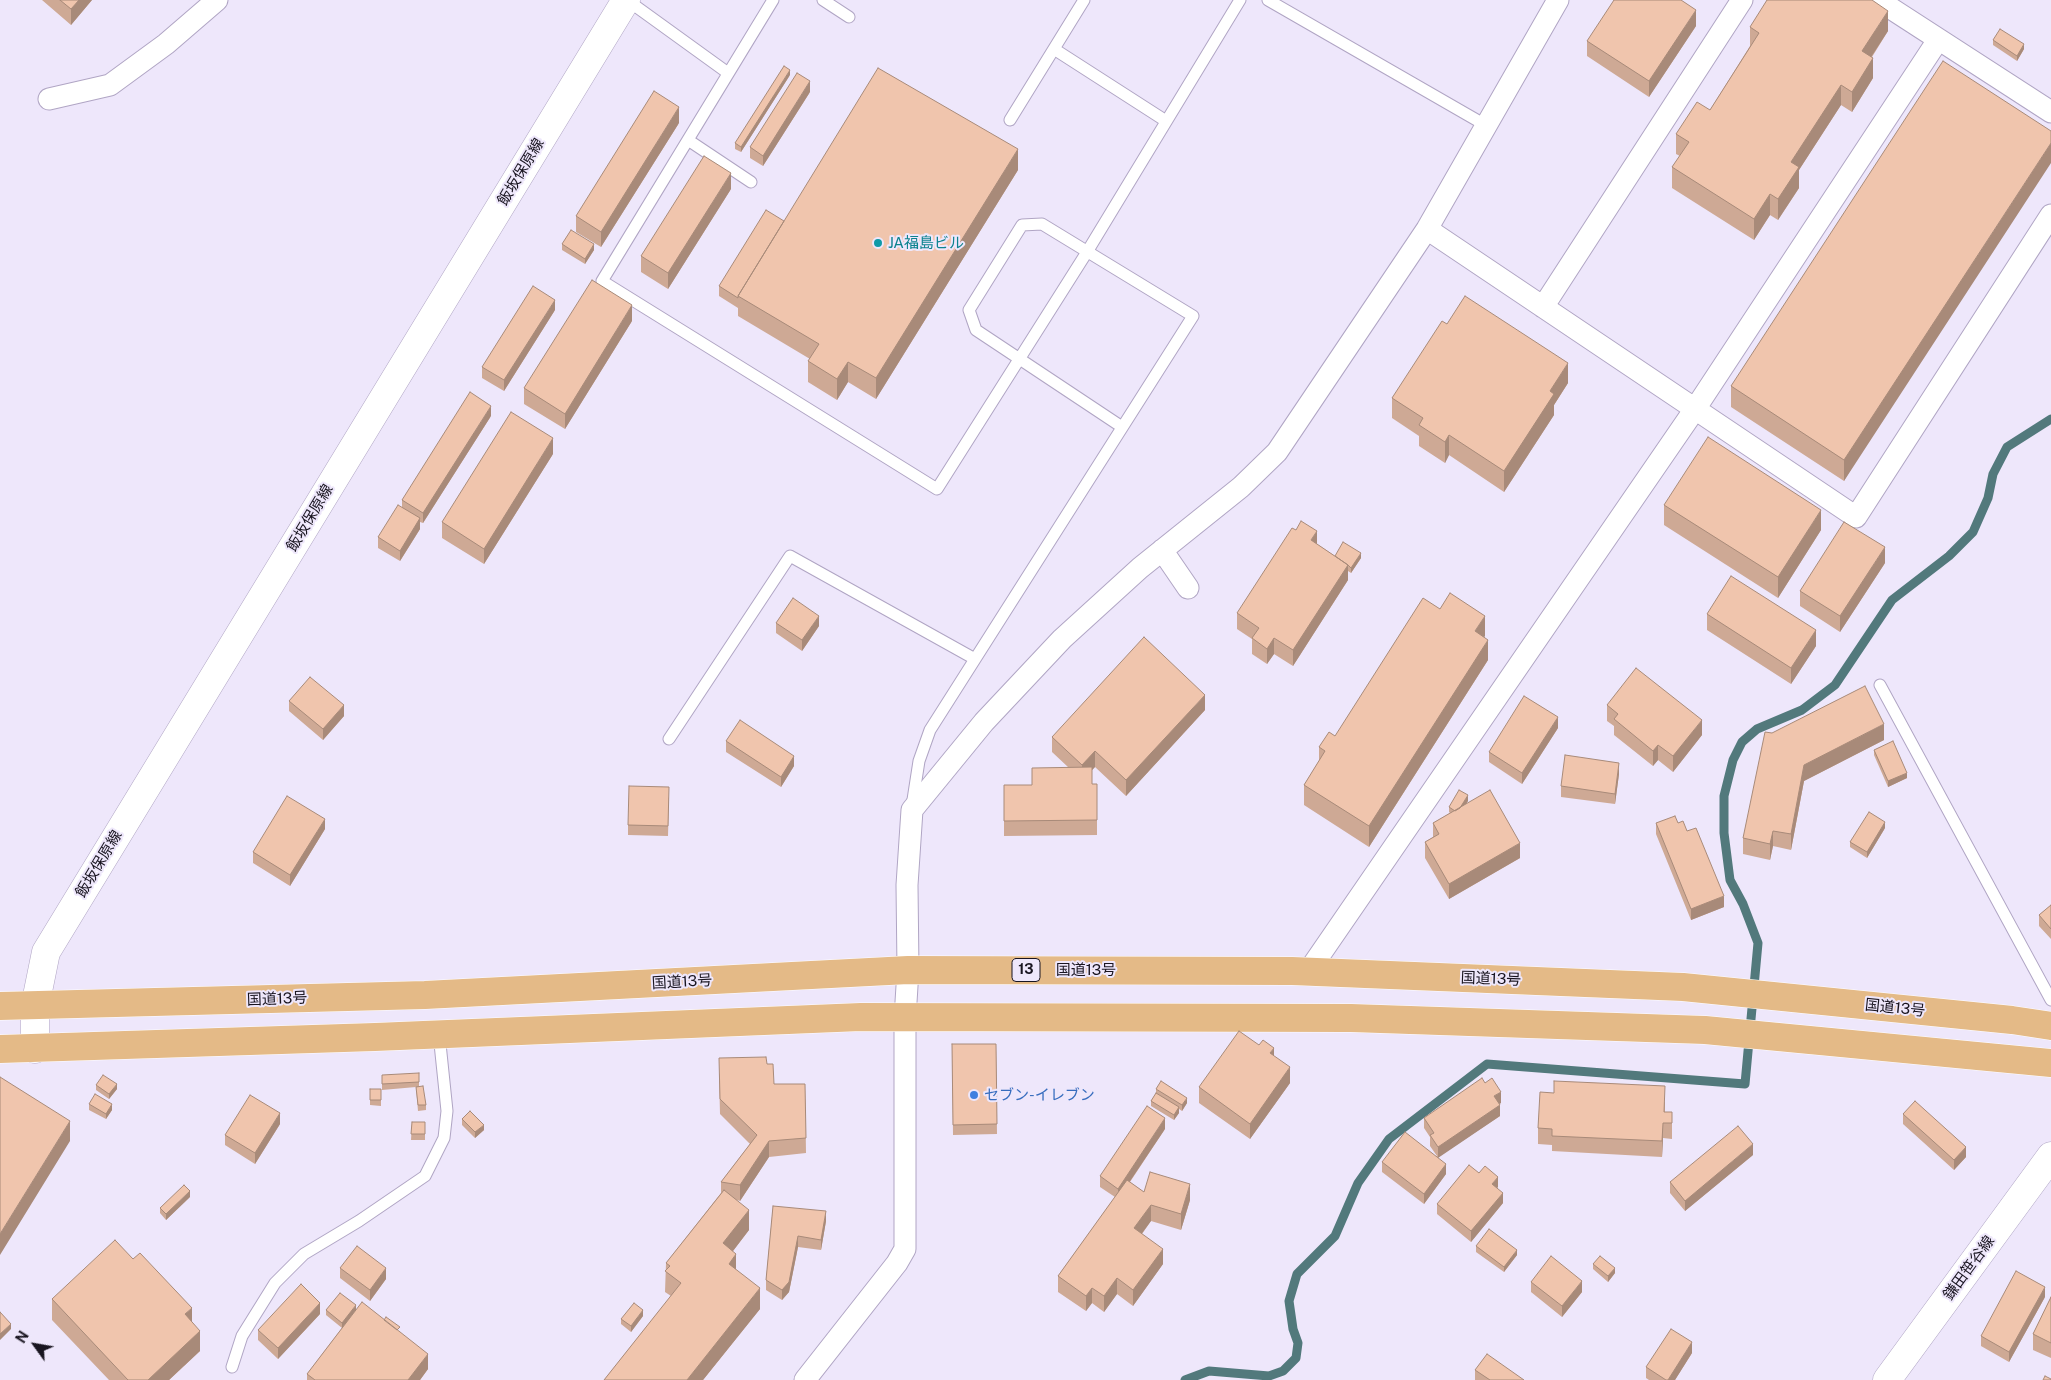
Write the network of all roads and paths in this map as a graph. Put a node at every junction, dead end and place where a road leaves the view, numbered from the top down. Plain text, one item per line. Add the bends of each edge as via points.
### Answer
1 (217, 0) edge
2 (626, 0) edge
3 (773, 0) edge
4 (823, 0) edge
5 (1084, 0) edge
6 (1240, 0) edge
7 (1268, 0) edge
8 (1558, 0) edge
9 (1742, 0) edge
10 (1878, 0) edge
11 (850, 17) dead end
12 (1938, 40) junction
13 (1054, 49) junction
14 (728, 73) junction
15 (49, 99) dead end
16 (2051, 112) edge
17 (1010, 120) dead end
18 (1166, 121) junction
19 (1486, 126) junction
20 (688, 140) junction
21 (751, 182) dead end
22 (2051, 216) edge
23 (1427, 228) junction
24 (1087, 252) junction
25 (1543, 307) junction
26 (1020, 360) junction
27 (1695, 409) junction
28 (1122, 427) junction
29 (1162, 550) junction
30 (1188, 588) dead end
31 (975, 659) junction
32 (1880, 685) dead end
33 (669, 739) dead end
34 (912, 810) junction
35 (908, 970) junction
36 (1308, 972) junction
37 (2051, 1000) edge
38 (0, 1006) edge
39 (35, 1006) junction
40 (905, 1018) junction
41 (2051, 1026) edge
42 (439, 1034) junction
43 (35, 1049) junction
44 (0, 1050) edge
45 (2051, 1063) edge
46 (2051, 1156) edge
47 (232, 1367) dead end
48 (805, 1380) edge
49 (1887, 1380) edge

1 - 15 street via 166,44 110,85
2 - 14 lane
2 - 39 main road, 飯坂保原線 via 46,952
3 - 14 lane
4 - 11 lane
5 - 13 lane
6 - 18 lane
7 - 19 lane
8 - 19 street
9 - 25 street
10 - 12 street
12 - 16 street
12 - 27 street
13 - 17 lane
13 - 18 lane
14 - 20 lane
18 - 24 lane
19 - 23 street
20 - 21 lane
20 - 26 lane via 602,281 937,489
22 - 27 street via 1856,517
23 - 25 street
23 - 29 street via 1277,452 1241,487
24 - 26 lane
24 - 26 lane via 1042,224 1022,226 969,310 976,330
24 - 28 lane via 1192,316
25 - 27 street
26 - 28 lane
27 - 36 street
28 - 31 lane
29 - 30 street
29 - 34 street via 1062,639 984,722
31 - 33 lane via 790,556
31 - 34 lane via 930,730 919,761
32 - 37 lane
34 - 35 street via 907,877
35 - 36 highway, 国道13号 / 13
35 - 39 highway, 国道13号 / 13 via 425,996
35 - 40 street
36 - 41 highway, 国道13号 / 13 via 1683,987
38 - 39 highway, 国道13号 / 13
39 - 43 main road, 飯坂保原線
40 - 42 highway via 860,1017
40 - 45 highway via 1351,1018 1705,1030
40 - 48 street via 905,1249
42 - 43 highway
42 - 47 lane via 447,1111 444,1138 425,1176 304,1254 275,1283 242,1336
43 - 44 highway
46 - 49 main road, 鎌田笹谷線

